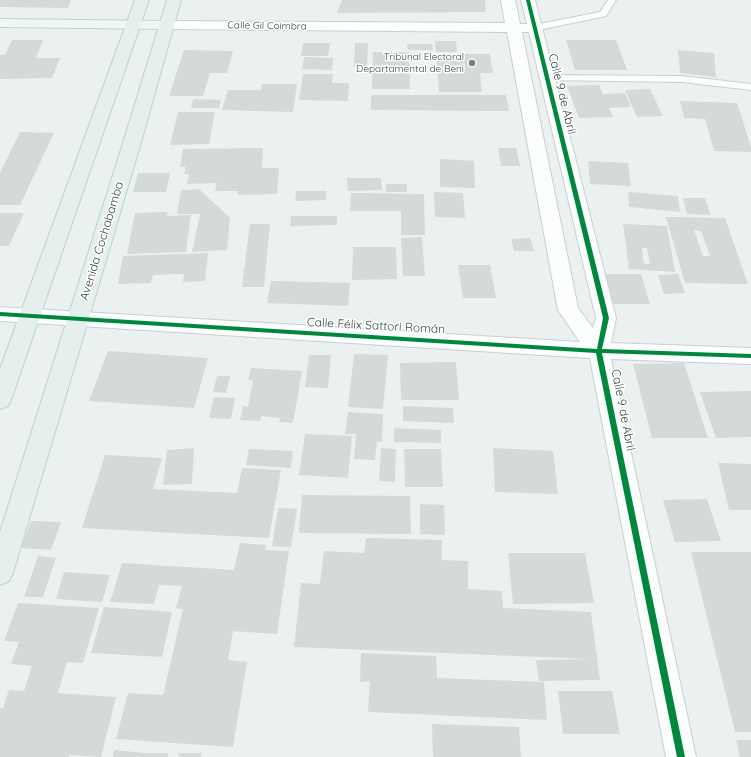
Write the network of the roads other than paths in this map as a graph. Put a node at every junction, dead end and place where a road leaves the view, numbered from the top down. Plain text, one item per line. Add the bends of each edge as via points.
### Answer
1 (142, 0) edge
2 (174, 0) edge
3 (508, 0) edge
4 (528, 0) edge
5 (612, 0) edge
6 (0, 23) edge
7 (133, 24) junction
8 (167, 25) junction
9 (514, 28) junction
10 (534, 28) junction
11 (546, 78) junction
12 (751, 87) edge
13 (0, 314) edge
14 (30, 316) junction
15 (78, 319) junction
16 (599, 350) junction
17 (751, 356) edge
18 (0, 400) edge
19 (0, 573) edge
20 (681, 757) edge

1 - 7 main road
2 - 8 main road, Avenida Cochabamba
3 - 9 street, Calle 9 de Abril
4 - 10 street, Calle 9 de Abril
5 - 10 lane via 603,14
6 - 7 street, Calle Gil Coimbra
7 - 8 street, Calle Gil Coimbra
7 - 14 main road
8 - 9 street, Calle Gil Coimbra
8 - 15 main road, Avenida Cochabamba
9 - 10 street, Calle Gil Coimbra
9 - 16 street, Calle 9 de Abril via 568,310
10 - 11 street, Calle 9 de Abril
11 - 12 lane via 682,79
11 - 16 street, Calle 9 de Abril via 606,318
13 - 14 street, Calle Félix Sattori Román
14 - 15 street, Calle Félix Sattori Román
14 - 18 main road
15 - 16 street, Calle Félix Sattori Román
15 - 19 main road, Avenida Cochabamba
16 - 17 street, Calle Félix Sattori Román
16 - 20 street, Calle 9 de Abril

